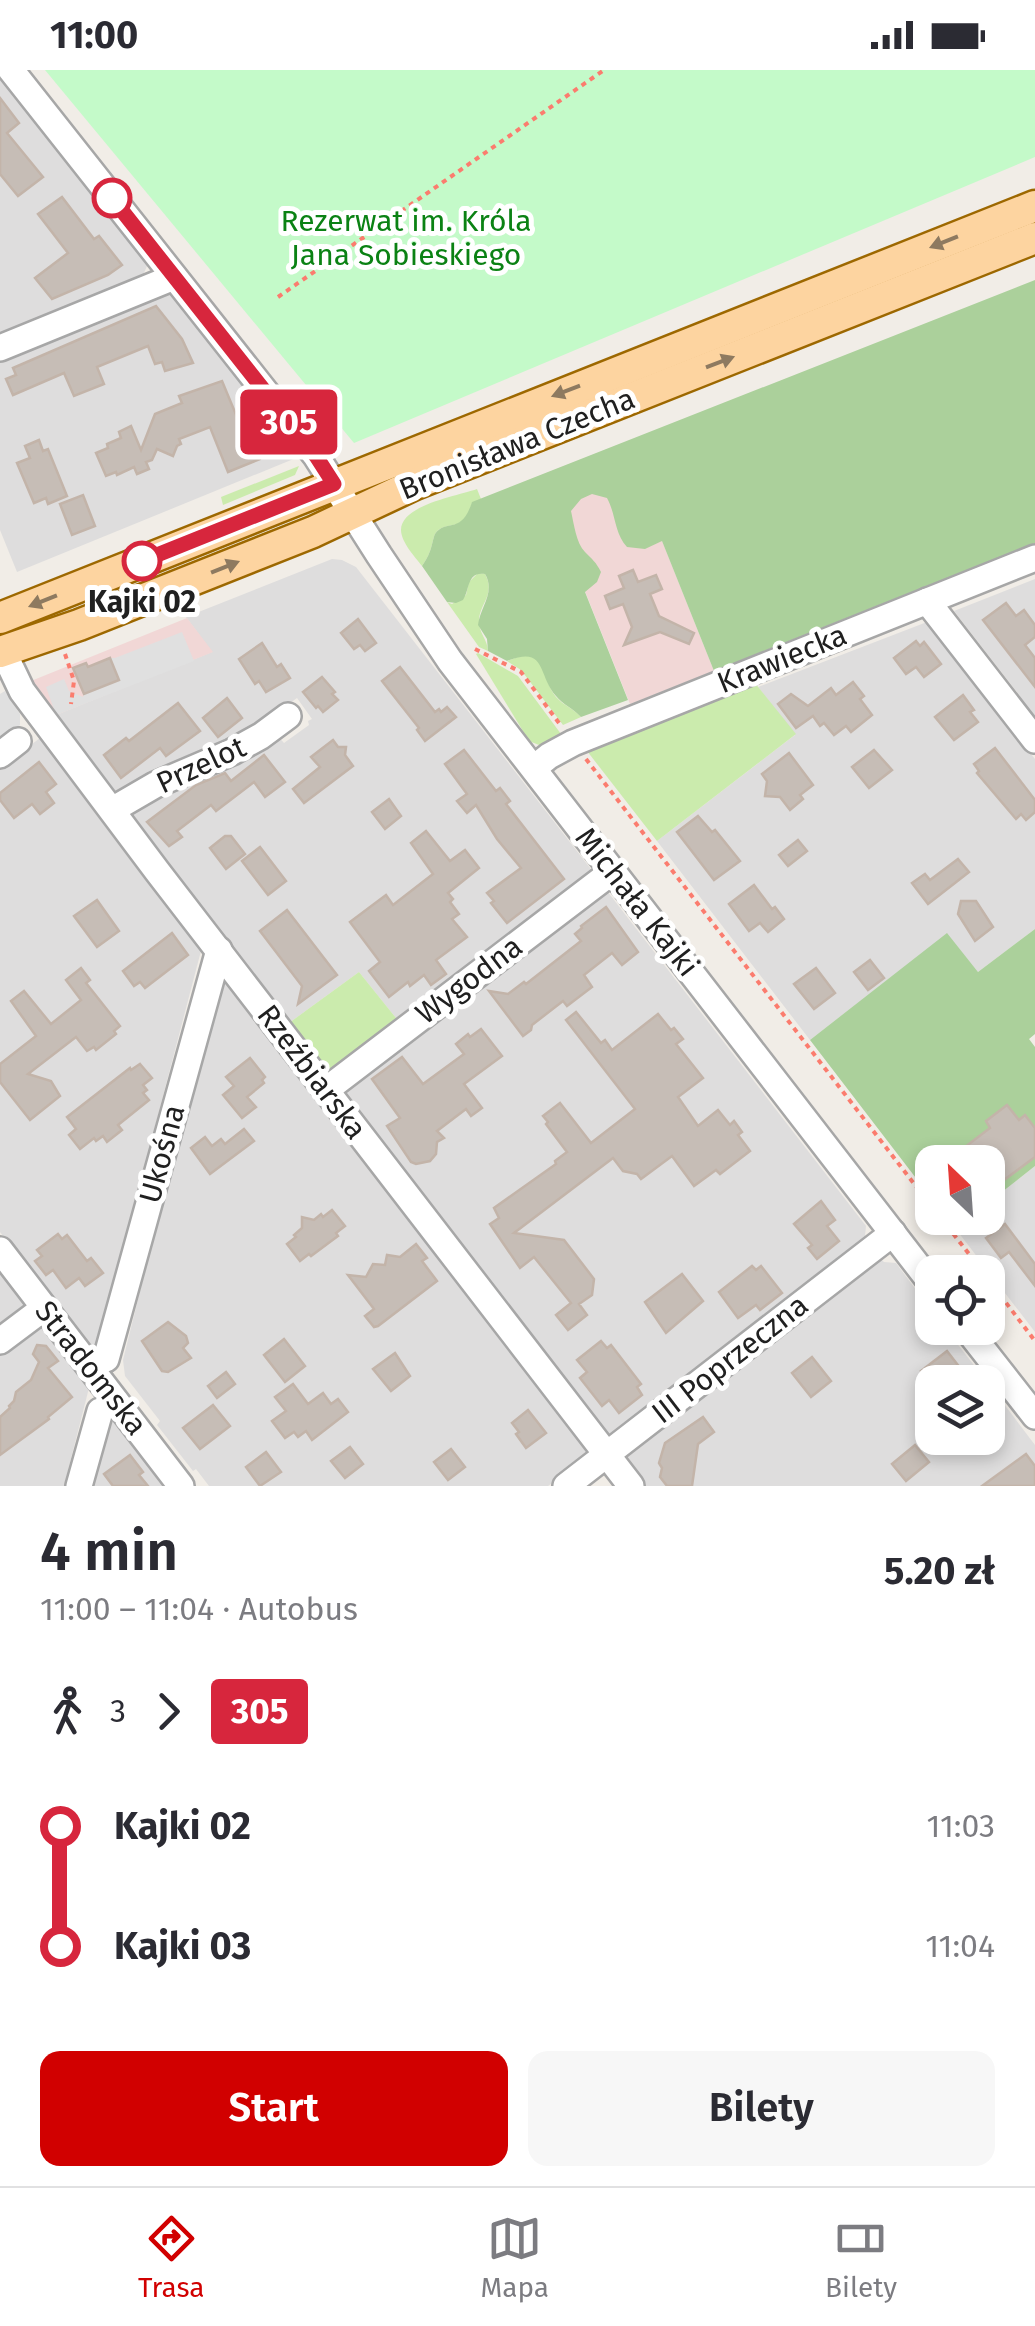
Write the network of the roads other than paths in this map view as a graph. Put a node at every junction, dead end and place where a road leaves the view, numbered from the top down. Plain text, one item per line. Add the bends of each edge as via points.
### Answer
1 (11, 70) edge
2 (1035, 206) edge
3 (1035, 238) edge
4 (174, 277) junction
5 (0, 348) edge
6 (334, 484) junction
7 (352, 513) junction
8 (1035, 558) edge
9 (927, 600) junction
10 (0, 618) edge
11 (1, 652) edge
12 (288, 716) dead end
13 (1035, 740) edge
14 (534, 768) junction
15 (112, 810) junction
16 (614, 870) junction
17 (218, 950) junction
18 (326, 1090) junction
19 (893, 1233) junction
20 (0, 1250) edge
21 (915, 1262) edge
22 (44, 1308) junction
23 (0, 1341) edge
24 (979, 1345) edge
25 (105, 1372) junction
26 (100, 1411) dead end
27 (1035, 1416) edge
28 (607, 1455) junction
29 (78, 1486) edge
30 (182, 1486) edge
31 (566, 1486) edge
32 (631, 1486) edge

1 - 4 street, Michała Kajki
2 -> 6 main road, Bronisława Czecha
7 -> 3 main road, Bronisława Czecha
4 - 5 street
4 - 6 street, Michała Kajki
6 - 7 street, Michała Kajki
6 -> 10 main road, Bronisława Czecha
11 -> 7 main road, Bronisława Czecha
7 - 14 street, Michała Kajki via 450,661
8 - 9 street, Krawiecka
9 - 13 street
9 - 14 street, Krawiecka via 574,742
11 - 15 street, Rzeźbiarska via 22,692
12 - 15 street, Przelot via 247,744
14 - 16 street, Michała Kajki
15 - 17 street, Rzeźbiarska
16 - 18 street, Wygodna
16 - 19 street, Michała Kajki
17 - 18 street, Rzeźbiarska
17 - 25 street, Ukośna
18 - 28 street, Rzeźbiarska
19 - 21 street, Michała Kajki
19 - 28 street, III Poprzeczna
20 - 22 street, Stradomska
22 - 23 street
22 - 25 street, Stradomska
24 - 27 street
25 - 30 street, Stradomska
26 - 29 street
28 - 31 street, III Poprzeczna
28 - 32 street, Rzeźbiarska

